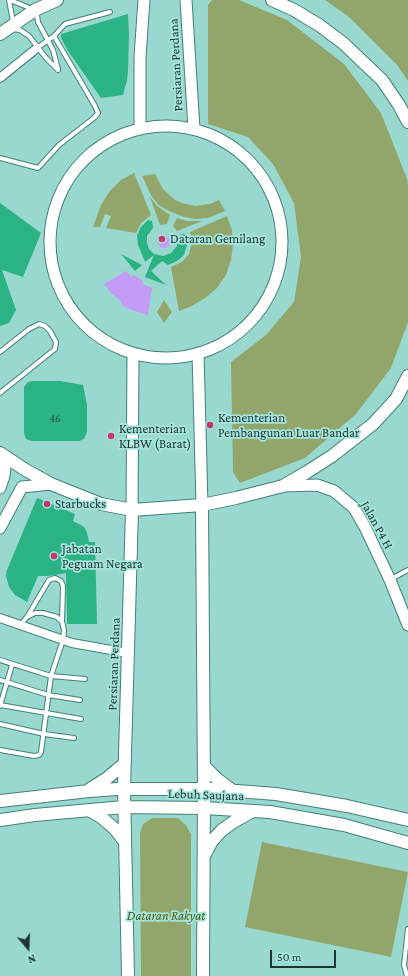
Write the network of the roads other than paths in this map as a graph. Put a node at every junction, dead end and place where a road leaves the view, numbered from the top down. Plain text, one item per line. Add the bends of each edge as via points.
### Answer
1 (10, 0) edge
2 (57, 0) edge
3 (144, 0) edge
4 (186, 0) edge
5 (272, 0) edge
6 (37, 8) junction
7 (110, 12) dead end
8 (7, 29) edge
9 (54, 36) junction
10 (48, 40) junction
11 (37, 48) junction
12 (0, 78) edge
13 (408, 122) edge
14 (140, 129) junction
15 (194, 129) junction
16 (0, 158) edge
17 (0, 352) edge
18 (133, 353) junction
19 (198, 353) junction
20 (408, 376) edge
21 (0, 393) edge
22 (0, 454) edge
23 (50, 484) junction
24 (284, 486) junction
25 (0, 488) edge
26 (202, 506) junction
27 (132, 510) junction
28 (0, 528) edge
29 (408, 570) edge
30 (390, 580) junction
31 (27, 617) junction
32 (0, 618) edge
33 (62, 622) junction
34 (408, 625) edge
35 (20, 626) junction
36 (63, 640) junction
37 (128, 653) junction
38 (0, 660) edge
39 (12, 665) junction
40 (51, 676) junction
41 (85, 679) dead end
42 (0, 680) edge
43 (7, 683) junction
44 (48, 695) junction
45 (80, 700) dead end
46 (0, 705) edge
47 (45, 714) junction
48 (81, 719) dead end
49 (0, 724) edge
50 (44, 734) junction
51 (74, 738) dead end
52 (0, 750) edge
53 (124, 764) junction
54 (204, 766) junction
55 (124, 789) junction
56 (204, 789) junction
57 (88, 791) junction
58 (233, 791) junction
59 (0, 801) edge
60 (124, 808) junction
61 (204, 808) junction
62 (89, 810) junction
63 (254, 811) junction
64 (0, 820) edge
65 (408, 820) edge
66 (125, 842) junction
67 (408, 843) edge
68 (204, 856) junction
69 (408, 929) edge
70 (128, 976) edge
71 (203, 976) edge
72 (407, 976) edge

1 - 6 lane
1 - 8 lane
2 - 6 main road
3 - 14 street via 140,57
4 - 15 street, Persiaran Perdana
5 - 13 main road via 319,25 343,43 382,80
6 - 8 main road
6 - 10 lane via 38,22
7 - 9 lane via 65,24
8 - 11 lane via 20,30 29,36
9 - 10 lane
9 - 16 lane via 98,113 59,145 38,168
10 - 11 lane
10 - 11 lane via 58,70
11 - 12 street
14 - 15 street via 167,126
14 - 18 street via 118,136 98,148 80,164 66,183 56,204 50,227 54,273 62,295 75,314 92,331 111,344
15 - 19 street via 217,138 239,151 257,169 277,208 282,239 280,264 272,288 259,310 242,329 221,343
17 - 21 lane via 39,324 50,331 56,342 55,349
18 - 19 street via 164,357
18 - 27 street, Persiaran Perdana
19 - 26 street
20 - 24 main road via 396,399 373,424 332,456
22 - 23 main road
22 - 25 street via 5,467
23 - 27 main road via 101,504
23 - 28 street via 22,487
24 - 26 main road
24 - 30 street, Jalan P4 H via 317,485 342,497 354,508 365,527
26 - 27 main road
26 - 54 main road
27 - 37 main road, Persiaran Perdana
29 - 30 lane
30 - 34 street, Jalan P4 H
31 - 33 lane via 35,612 43,613 57,617
31 - 33 lane via 49,580 55,578 61,581 63,586
31 - 35 lane
32 - 35 street
33 - 36 lane
35 - 36 street
36 - 37 street
36 - 40 lane
37 - 53 main road, Persiaran Perdana
38 - 39 lane
39 - 40 lane
39 - 43 lane
40 - 41 lane
40 - 44 lane
42 - 43 lane
43 - 44 lane
43 - 46 lane
44 - 45 lane
44 - 47 lane
46 - 47 lane
47 - 48 lane
47 - 50 lane
49 - 50 lane
50 - 51 lane
50 - 52 lane via 39,755
53 - 55 main road, Persiaran Perdana
53 - 57 main road
54 - 56 main road
54 - 58 main road
55 - 56 main road, Lebuh Saujana
55 - 57 main road, Lebuh Saujana
55 - 60 main road, Persiaran Perdana
56 - 58 main road, Lebuh Saujana
56 - 61 main road
57 - 59 main road, Lebuh Saujana
58 - 65 main road, Lebuh Saujana via 276,794
60 - 61 main road, Lebuh Saujana
60 - 62 main road, Lebuh Saujana
60 - 66 main road, Persiaran Perdana
61 - 63 main road, Lebuh Saujana
61 - 68 main road
62 - 64 main road, Lebuh Saujana
62 - 66 main road via 115,829
63 - 67 main road, Lebuh Saujana via 344,825
63 - 68 main road via 222,830
66 - 70 main road, Persiaran Perdana
68 - 71 main road
69 - 72 lane via 404,965

